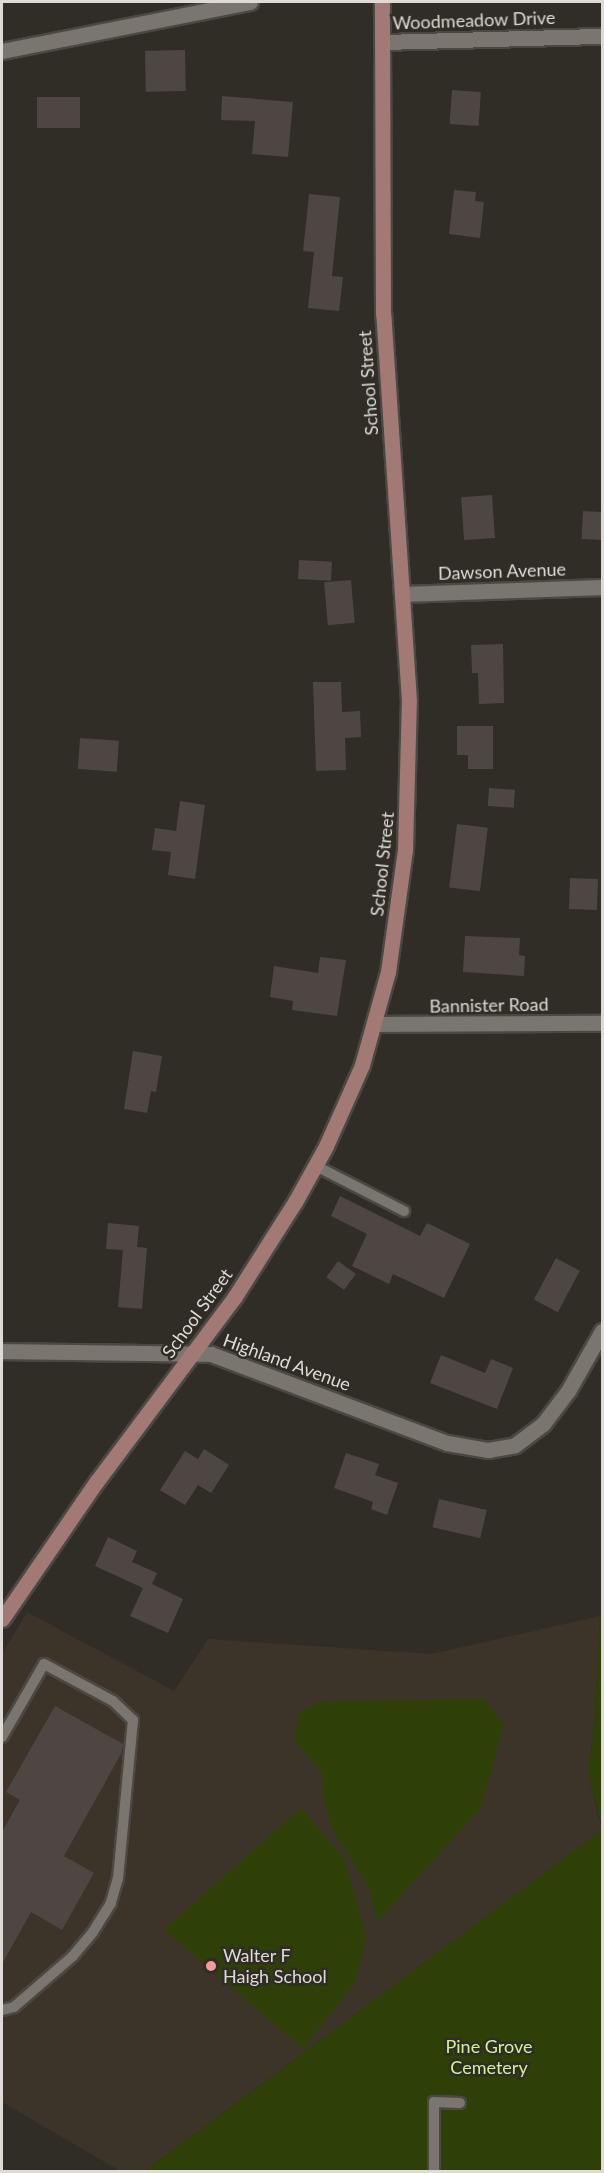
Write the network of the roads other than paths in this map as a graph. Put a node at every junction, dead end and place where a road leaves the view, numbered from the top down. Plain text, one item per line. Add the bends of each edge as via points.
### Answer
1 (250, 2) edge
2 (382, 2) edge
3 (603, 36) edge
4 (383, 42) junction
5 (2, 51) edge
6 (603, 587) edge
7 (402, 594) junction
8 (603, 1023) edge
9 (375, 1024) junction
10 (316, 1166) junction
11 (404, 1211) dead end
12 (603, 1331) edge
13 (2, 1351) edge
14 (191, 1354) junction
15 (2, 1619) edge
16 (2, 1737) edge
17 (2, 2010) edge
18 (460, 2103) dead end
19 (434, 2172) edge

1 - 5 street
2 - 4 street, School Street
3 - 4 street, Woodmeadow Drive
4 - 7 street, School Street via 383,314
6 - 7 street, Dawson Avenue
7 - 9 street, School Street via 409,701 406,830 396,924
8 - 9 street, Bannister Road
9 - 10 street, School Street via 351,1092
10 - 11 lane
10 - 14 street, School Street via 260,1258
12 - 14 street, Highland Avenue via 552,1414 515,1445 488,1450 460,1447 211,1354
13 - 14 street, Highland Avenue
14 - 15 street, School Street via 70,1518
16 - 17 lane via 44,1664 113,1701 134,1720 118,1878 111,1903 73,1956 14,2007
18 - 19 lane via 434,2102

